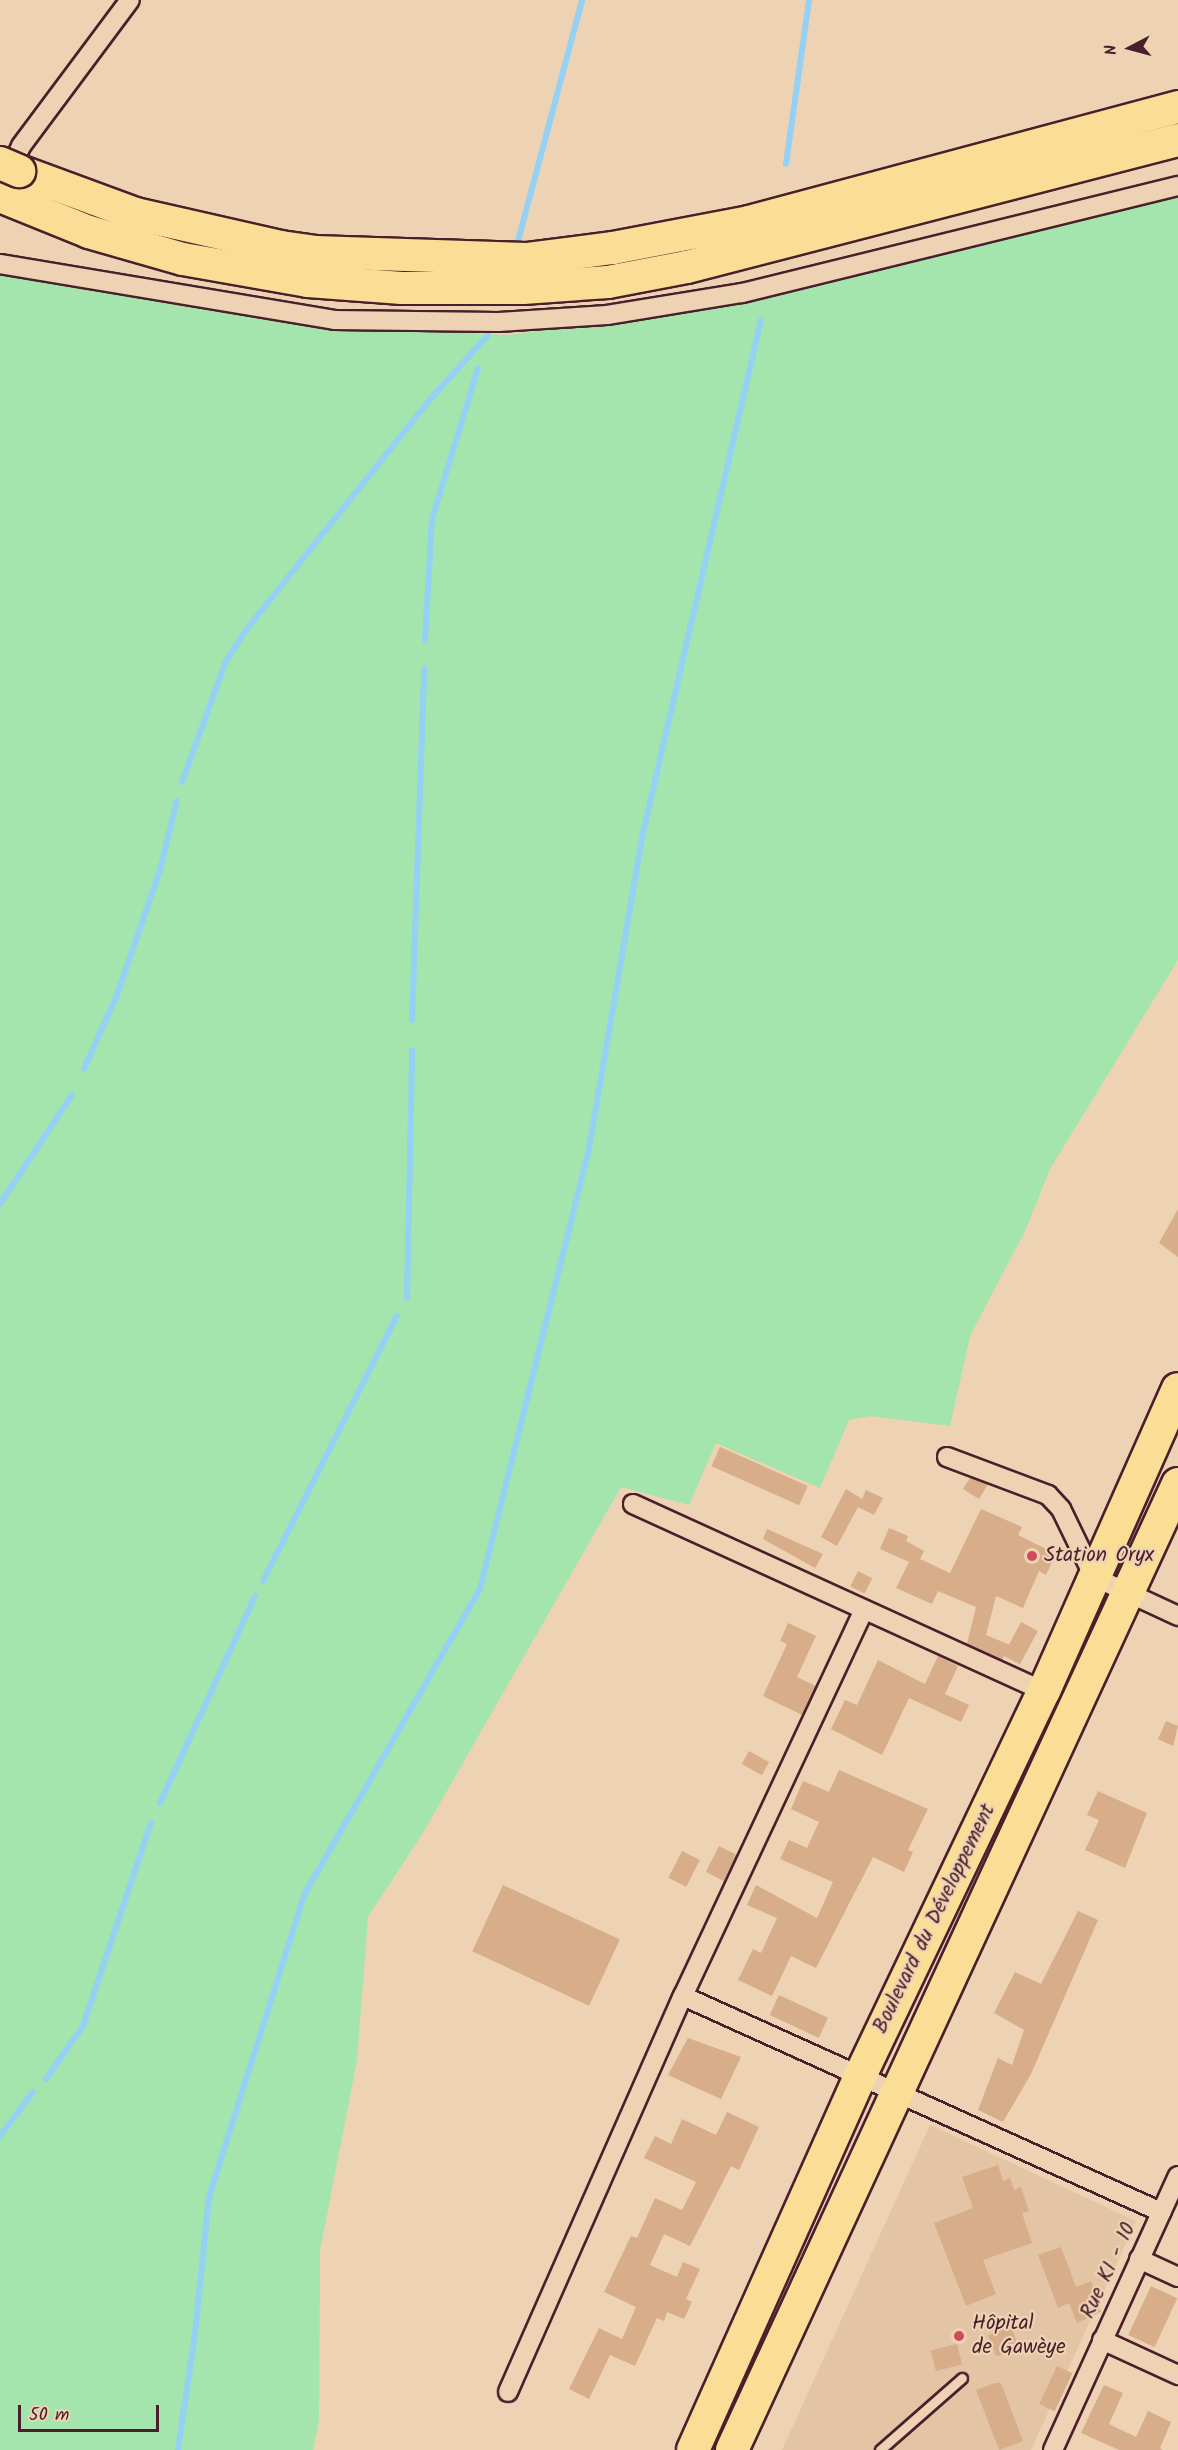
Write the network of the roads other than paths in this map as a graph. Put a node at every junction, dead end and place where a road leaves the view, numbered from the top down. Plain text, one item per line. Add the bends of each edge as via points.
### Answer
1 (130, 0) edge
2 (1178, 107) edge
3 (1178, 140) edge
4 (6, 174) edge
5 (1178, 186) edge
6 (0, 196) edge
7 (748, 237) junction
8 (0, 264) edge
9 (486, 274) junction
10 (1178, 1389) edge
11 (947, 1457) dead end
12 (1178, 1484) edge
13 (633, 1504) dead end
14 (1094, 1577) junction
15 (1129, 1593) junction
16 (864, 1610) junction
17 (1178, 1616) edge
18 (1044, 1691) junction
19 (683, 1995) junction
20 (861, 2074) junction
21 (898, 2091) junction
22 (1178, 2176) edge
23 (1161, 2212) junction
24 (1139, 2259) junction
25 (1178, 2277) edge
26 (1102, 2340) junction
27 (1178, 2375) edge
28 (962, 2378) dead end
29 (508, 2392) dead end
30 (693, 2450) edge
31 (732, 2450) edge
32 (880, 2450) edge
33 (1053, 2450) edge

1 - 4 street via 21,146
2 - 7 highway via 803,207
3 - 7 highway via 801,238
4 - 9 highway via 136,214 281,247
5 - 8 street via 742,293 607,315 498,322 334,320
6 - 9 highway via 88,232 183,259 308,281
7 - 9 highway via 608,282
10 - 14 highway, Boulevard du Développement
11 - 14 street via 1048,1495 1061,1509
12 - 15 highway, Boulevard du Développement
13 - 16 street
14 - 15 street
14 - 18 highway, Boulevard du Développement
15 - 17 street
15 - 21 highway, Boulevard du Développement
16 - 18 street
16 - 19 street
18 - 20 highway, Boulevard du Développement
19 - 20 street
19 - 29 street
20 - 21 street
20 - 30 highway, Boulevard du Développement
21 - 23 street
21 - 31 highway, Boulevard du Développement
22 - 23 street, Rue KI - 10
23 - 24 street, Rue KI - 10
24 - 25 street
24 - 26 street, Rue KI - 10
26 - 27 street
26 - 33 street, Rue KI - 10
28 - 32 lane

